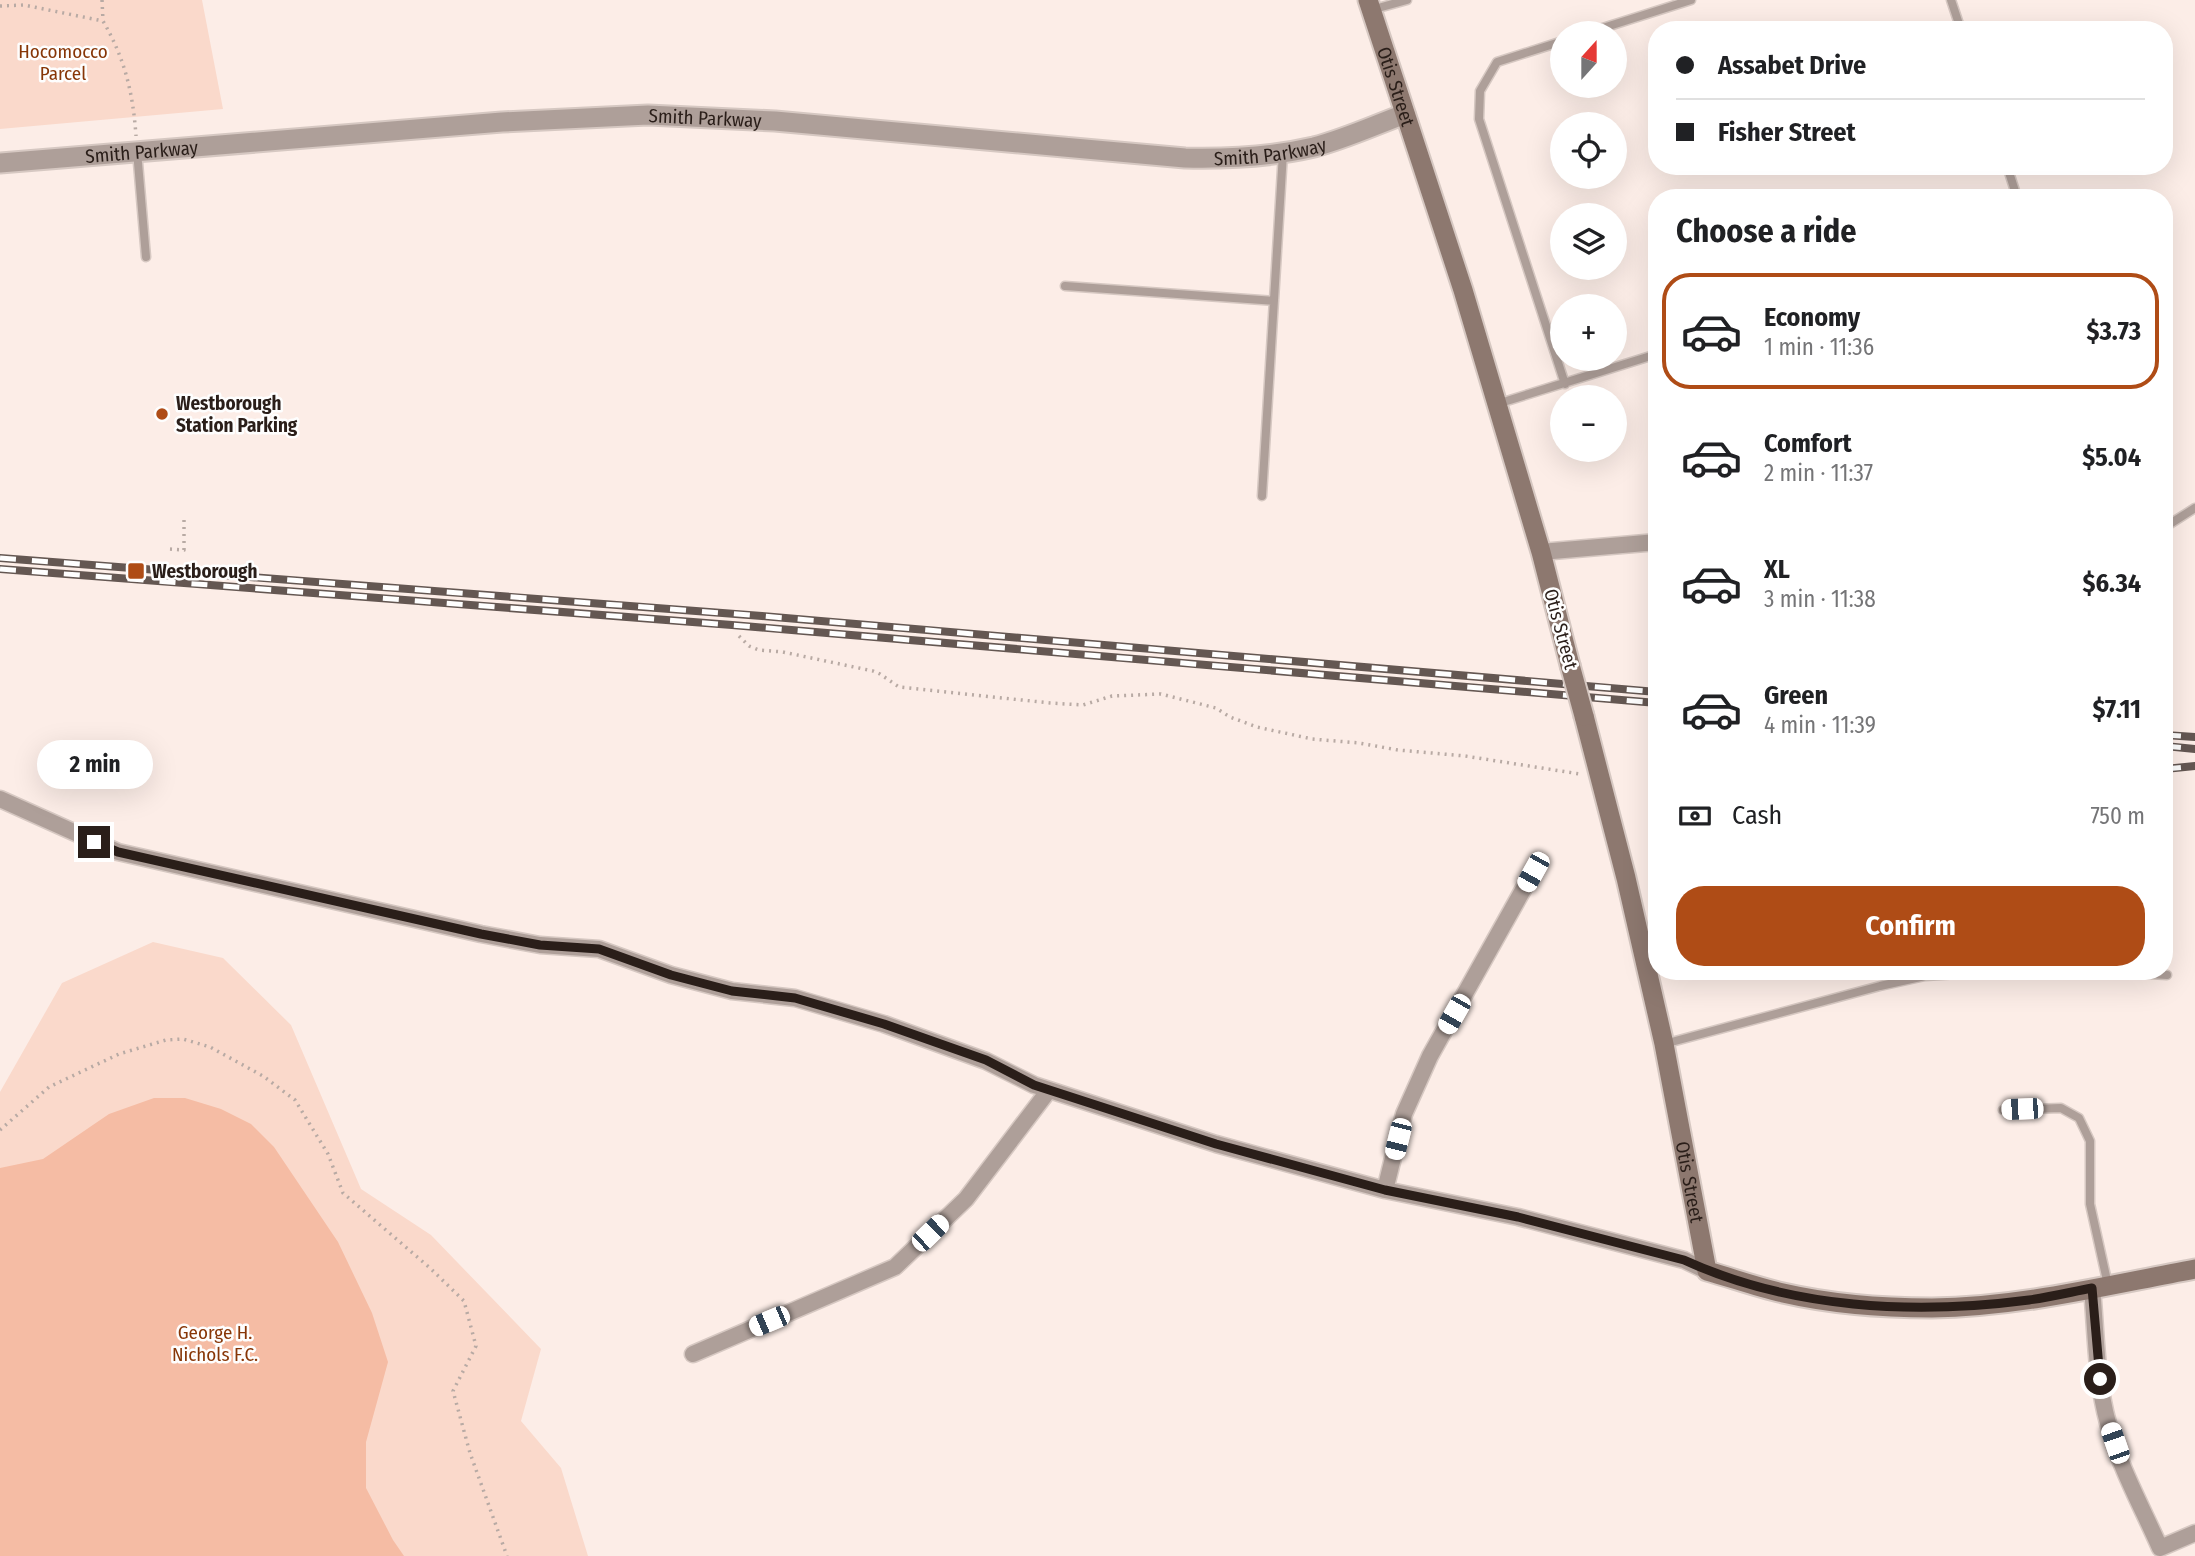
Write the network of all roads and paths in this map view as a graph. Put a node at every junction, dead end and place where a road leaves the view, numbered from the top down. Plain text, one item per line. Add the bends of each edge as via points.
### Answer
1 (102, 0) edge
2 (1407, 0) edge
3 (1691, 0) edge
4 (1951, 0) edge
5 (1370, 5) edge
6 (0, 6) edge
7 (103, 21) junction
8 (1625, 21) edge
9 (1958, 21) edge
10 (1550, 45) edge
11 (1405, 114) junction
12 (137, 151) junction
13 (1283, 153) junction
14 (0, 163) edge
15 (146, 257) dead end
16 (1065, 286) dead end
17 (1274, 301) junction
18 (1648, 357) edge
19 (1565, 384) junction
20 (1497, 404) junction
21 (1262, 496) dead end
22 (2195, 508) edge
23 (184, 520) dead end
24 (2173, 522) edge
25 (1648, 543) edge
26 (170, 549) dead end
27 (1541, 552) junction
28 (738, 636) dead end
29 (1600, 776) junction
30 (0, 799) edge
31 (1533, 872) dead end
32 (1648, 974) edge
33 (1649, 980) edge
34 (1907, 980) edge
35 (1664, 1044) junction
36 (1049, 1090) junction
37 (2003, 1110) dead end
38 (0, 1130) edge
39 (1385, 1190) junction
40 (2195, 1269) edge
41 (1707, 1270) junction
42 (2100, 1287) junction
43 (693, 1354) dead end
44 (2195, 1533) edge
45 (2153, 1552) edge
46 (507, 1556) edge

1 - 7 path
2 - 5 lane
3 - 8 lane
4 - 9 lane
5 - 11 main road, Otis Street
6 - 7 path via 24,5
7 - 12 path via 126,70 134,102
10 - 19 lane via 1497,62 1480,91 1479,119
11 - 13 street, Smith Parkway via 1346,137
11 - 20 main road, Otis Street
12 - 13 street, Smith Parkway via 648,115 741,118 1185,159
12 - 14 street, Smith Parkway
12 - 15 lane
13 - 17 lane
16 - 17 lane
17 - 21 lane
18 - 19 lane
19 - 20 lane
20 - 27 main road, Otis Street
22 - 24 lane
23 - 26 path via 184,550
25 - 27 street
27 - 29 main road, Otis Street, bridge
28 - 29 path via 759,650 873,671 899,687 1083,705 1112,696 1161,694 1216,708 1257,727 1312,739
29 - 32 main road, Otis Street
30 - 36 street via 118,852 481,934 599,949 732,991 795,998 986,1060
31 - 39 street via 1430,1056 1404,1114
33 - 35 main road, Otis Street
34 - 35 lane
35 - 41 main road, Otis Street
36 - 39 street via 1216,1144
36 - 43 street via 966,1199 895,1267
37 - 42 lane via 2061,1108 2079,1118 2090,1141 2090,1204
38 - 46 path via 49,1087 119,1054 166,1040 210,1047 295,1100 328,1154 343,1193 464,1301 476,1346 453,1391
39 - 41 street via 1518,1217
40 - 42 main road
41 - 42 main road via 1785,1293 1908,1308 2031,1300
42 - 45 street via 2100,1379 2108,1422
44 - 45 street

